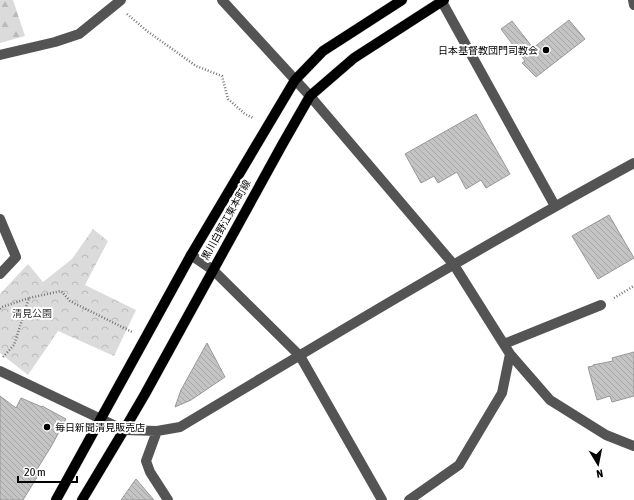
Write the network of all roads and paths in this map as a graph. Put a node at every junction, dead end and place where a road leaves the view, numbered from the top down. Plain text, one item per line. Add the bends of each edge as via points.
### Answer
1 (222, 0) edge
2 (402, 0) edge
3 (442, 0) edge
4 (633, 0) edge
5 (119, 1) edge
6 (634, 5) edge
7 (0, 55) edge
8 (295, 80) junction
9 (310, 96) junction
10 (253, 118) dead end
11 (634, 163) edge
12 (555, 206) junction
13 (0, 219) edge
14 (191, 255) junction
15 (454, 265) junction
16 (213, 270) junction
17 (0, 274) edge
18 (634, 286) edge
19 (29, 298) junction
20 (601, 305) joint
21 (0, 309) edge
22 (133, 332) dead end
23 (504, 344) junction
24 (14, 345) dead end
25 (510, 354) junction
26 (300, 356) junction
27 (0, 371) edge
28 (101, 419) junction
29 (124, 430) junction
30 (157, 431) junction
31 (634, 446) edge
32 (56, 500) edge
33 (82, 500) edge
34 (168, 500) edge
35 (382, 500) edge
36 (409, 500) edge

1 - 8 street
2 - 8 main road, 黒川白野江東本町線 via 323,51
3 - 9 main road, 黒川白野江東本町線 via 354,58
3 - 12 street
4 - 6 street
5 - 7 street via 79,34
5 - 10 path via 118,6 147,31 196,66 222,76 228,99
8 - 9 street
8 - 14 main road, 黒川白野江東本町線
9 - 15 street
9 - 16 main road, 黒川白野江東本町線
11 - 12 street
12 - 15 street
13 - 17 street via 16,257
14 - 16 street
14 - 28 main road, 黒川白野江東本町線
15 - 23 street
15 - 26 street
16 - 26 street
16 - 29 main road, 黒川白野江東本町線
18 - 20 path
19 - 21 path
19 - 22 path via 61,291 70,301
19 - 24 path
20 - 23 street
23 - 25 street
25 - 31 street via 550,400 606,435
25 - 36 street via 502,393 459,465
26 - 30 street via 180,427
26 - 35 street
27 - 28 street
28 - 29 street
28 - 32 main road, 黒川白野江東本町線
29 - 30 street
29 - 33 main road, 黒川白野江東本町線
30 - 34 street via 146,461

